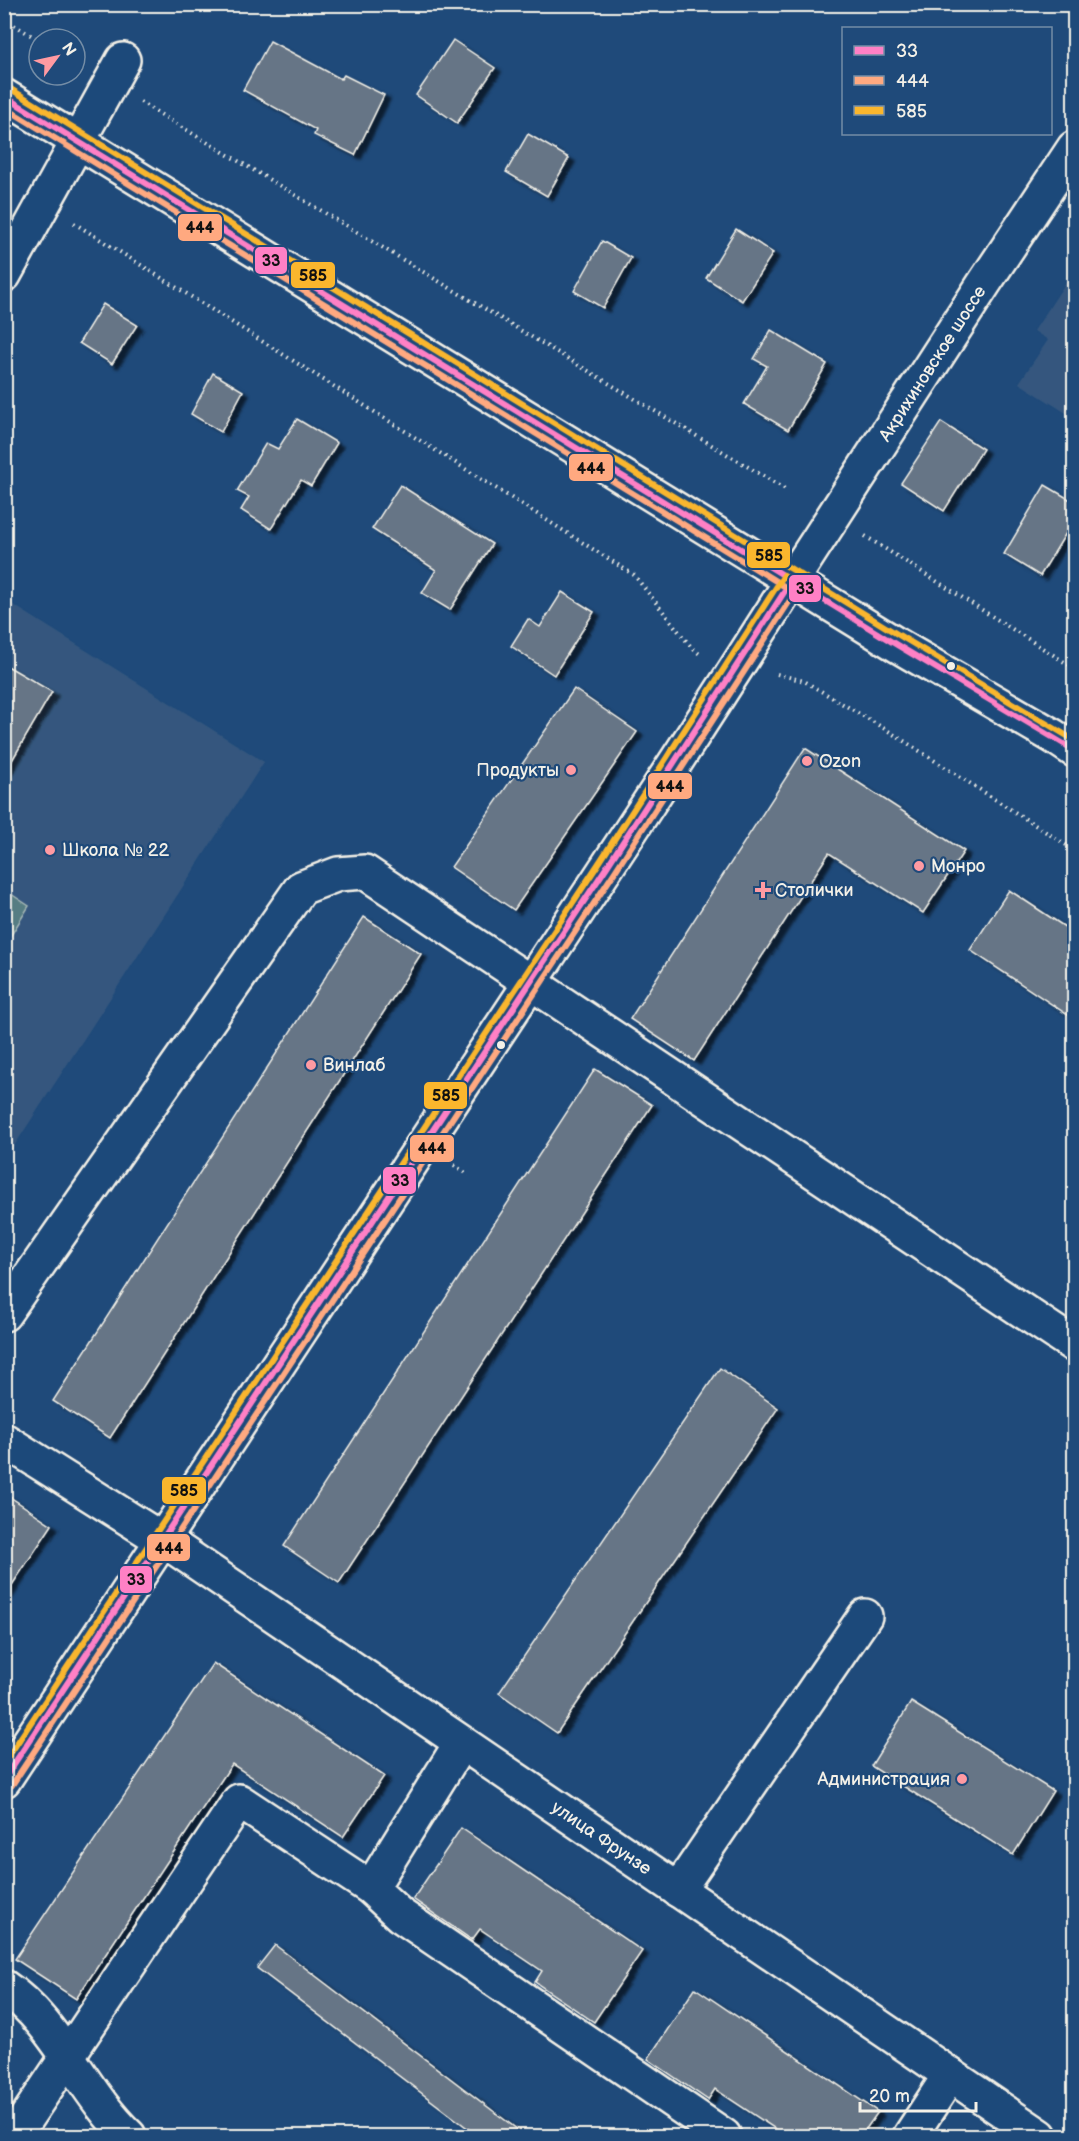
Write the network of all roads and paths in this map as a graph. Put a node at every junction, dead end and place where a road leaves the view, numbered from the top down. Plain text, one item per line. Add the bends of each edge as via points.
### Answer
1 (4, 19) edge
2 (27, 33) edge
3 (117, 72) joint
4 (4, 96) edge
5 (79, 142) junction
6 (1074, 147) edge
7 (4, 181) edge
8 (44, 204) junction
9 (4, 274) edge
10 (785, 489) dead end
11 (860, 533) dead end
12 (792, 580) junction
13 (1074, 668) edge
14 (731, 676) junction
15 (1074, 750) edge
16 (1074, 850) edge
17 (531, 984) junction
18 (4, 1314) edge
19 (1074, 1345) edge
20 (4, 1440) edge
21 (163, 1540) junction
22 (865, 1616) dead end
23 (461, 1743) junction
24 (4, 1780) edge
25 (371, 1888) junction
26 (678, 1890) junction
27 (4, 1987) edge
28 (67, 2057) junction
29 (950, 2075) junction
30 (14, 2136) edge
31 (129, 2136) edge
32 (724, 2136) edge
33 (910, 2136) edge
34 (1040, 2136) edge

1 - 2 path
3 - 5 street
3 - 10 path
4 - 5 street
5 - 8 street
5 - 12 street
6 - 12 street, Акрихиновское шоссе
7 - 8 path
8 - 9 street
8 - 14 path via 634,575 692,648
11 - 13 path
12 - 14 street, Акрихиновское шоссе
12 - 15 street
14 - 16 path via 750,690 775,673 804,681
14 - 17 street, Акрихиновское шоссе
17 - 18 street via 365,872 338,874 301,888
17 - 19 street
17 - 21 street, Акрихиновское шоссе
20 - 21 street, улица Фрунзе
21 - 23 street, улица Фрунзе
21 - 24 street, Акрихиновское шоссе
22 - 26 street
23 - 25 street
23 - 26 street, улица Фрунзе
25 - 28 street via 238,1801
25 - 32 street via 400,1915
26 - 29 street, улица Фрунзе
27 - 28 street via 34,2012
28 - 30 street
28 - 31 street via 117,2126
29 - 33 street
29 - 34 street, улица Фрунзе

